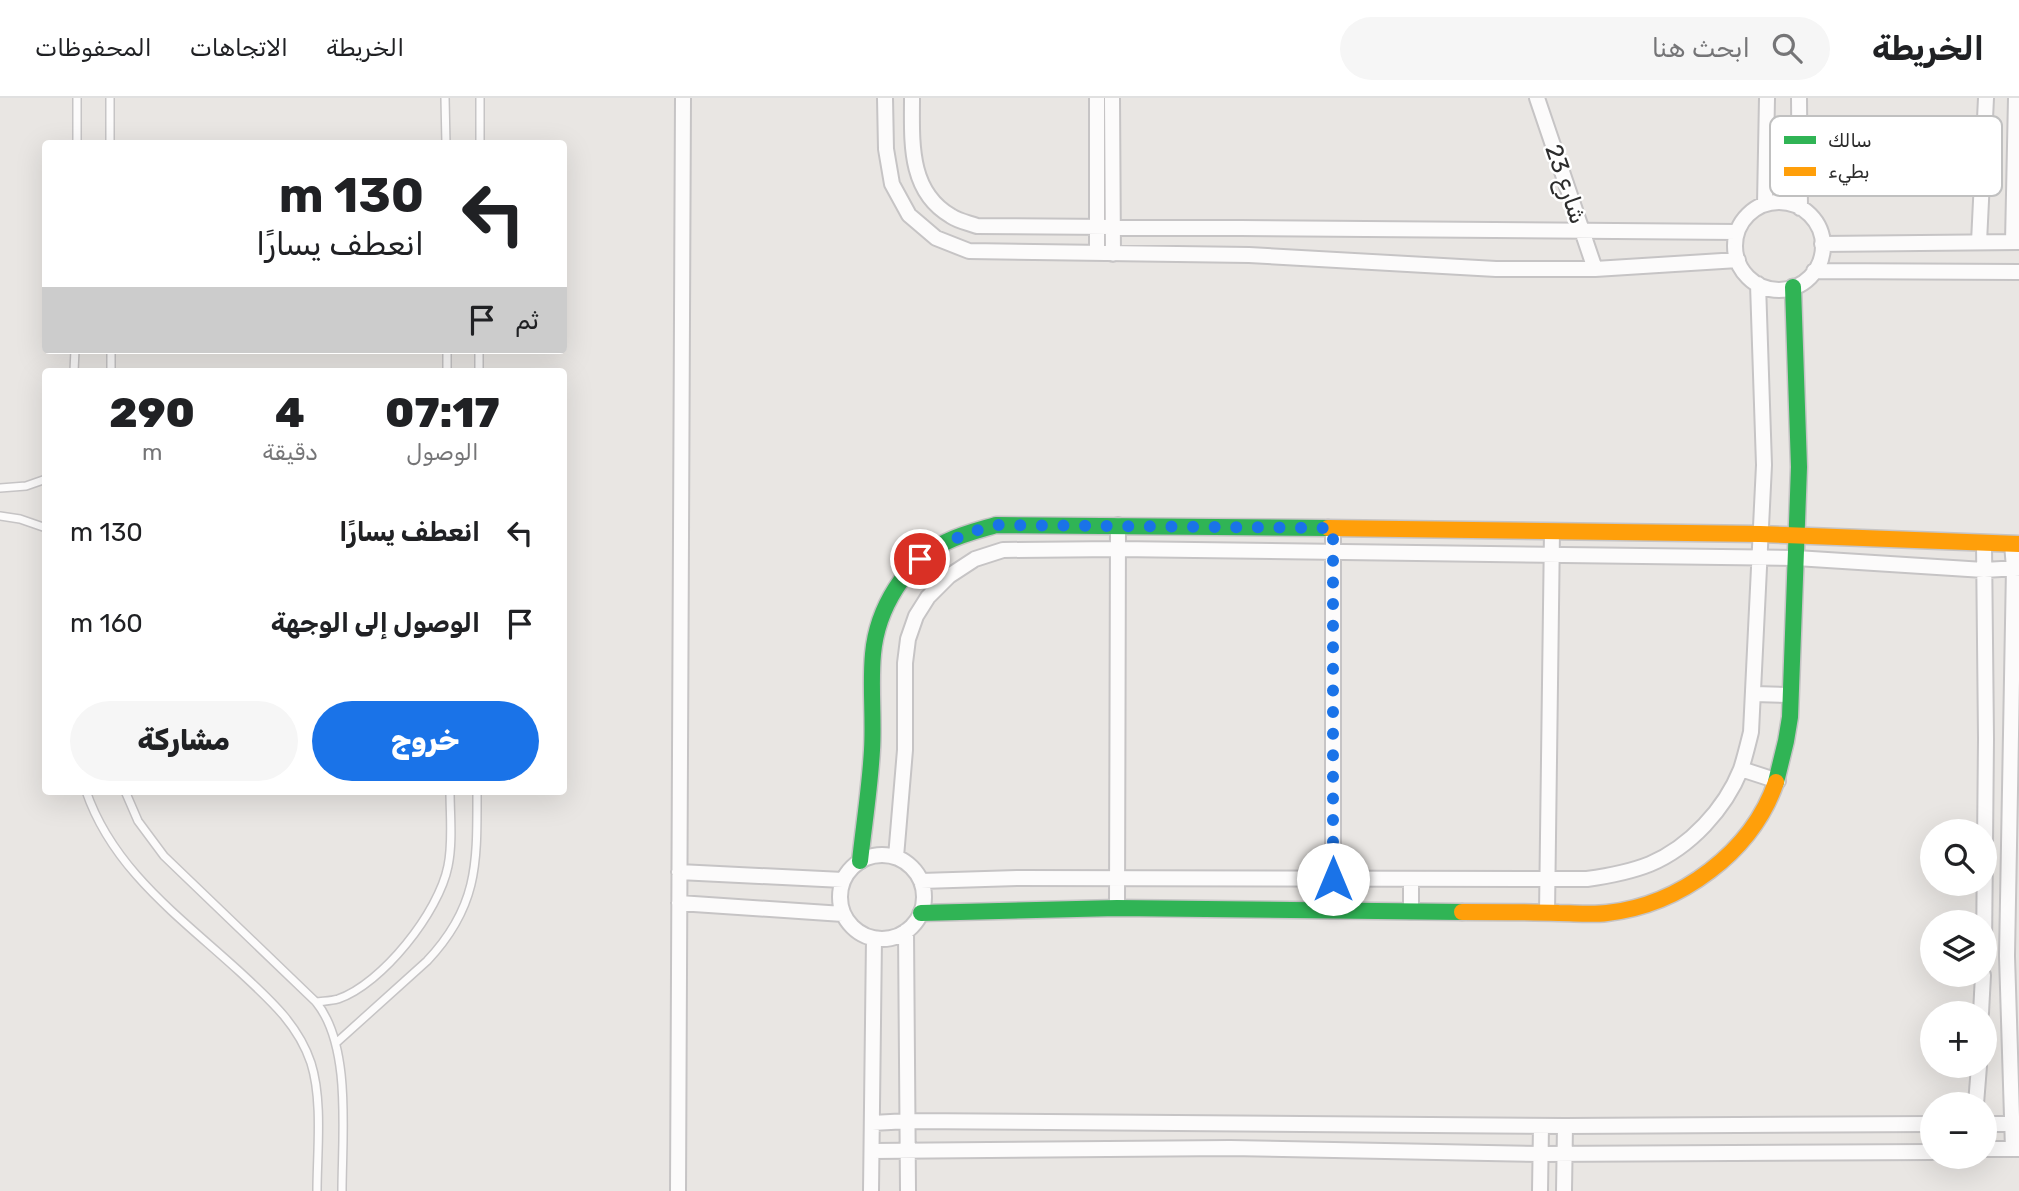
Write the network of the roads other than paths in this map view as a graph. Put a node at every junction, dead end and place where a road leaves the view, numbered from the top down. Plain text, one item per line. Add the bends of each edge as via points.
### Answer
1 (77, 98) edge
2 (110, 98) edge
3 (445, 98) edge
4 (480, 98) edge
5 (683, 98) edge
6 (885, 98) edge
7 (912, 98) edge
8 (1097, 98) edge
9 (1112, 98) edge
10 (1536, 98) edge
11 (1767, 98) edge
12 (1799, 98) edge
13 (1986, 98) edge
14 (2016, 98) edge
15 (1799, 116) edge
16 (1985, 116) edge
17 (77, 140) edge
18 (110, 140) edge
19 (446, 140) edge
20 (480, 140) edge
21 (1800, 196) edge
22 (1981, 196) edge
23 (1765, 204) junction
24 (1800, 208) junction
25 (1105, 228) junction
26 (1582, 231) junction
27 (1737, 232) junction
28 (1979, 242) junction
29 (2016, 242) edge
30 (1822, 244) junction
31 (1097, 253) junction
32 (1112, 254) junction
33 (1738, 260) junction
34 (1595, 270) junction
35 (1814, 271) junction
36 (2019, 272) edge
37 (1758, 284) junction
38 (1793, 287) junction
39 (42, 480) edge
40 (0, 488) edge
41 (0, 516) edge
42 (1118, 524) junction
43 (42, 527) edge
44 (1333, 528) junction
45 (1552, 531) junction
46 (1760, 534) junction
47 (1798, 536) junction
48 (1983, 544) junction
49 (2016, 544) edge
50 (1118, 549) junction
51 (1333, 552) junction
52 (1551, 555) junction
53 (1759, 558) junction
54 (1796, 558) junction
55 (2016, 568) edge
56 (1984, 570) junction
57 (1754, 694) junction
58 (1790, 695) junction
59 (1741, 769) junction
60 (1778, 780) junction
61 (88, 795) edge
62 (127, 795) edge
63 (450, 795) edge
64 (477, 795) edge
65 (896, 857) junction
66 (860, 861) junction
67 (679, 872) junction
68 (1117, 878) junction
69 (1333, 879) junction
70 (843, 880) junction
71 (1411, 880) junction
72 (1546, 880) junction
73 (921, 881) junction
74 (679, 903) junction
75 (1117, 908) junction
76 (1984, 910) edge
77 (921, 912) junction
78 (1411, 912) junction
79 (1546, 913) junction
80 (843, 914) junction
81 (906, 932) junction
82 (874, 938) junction
83 (316, 1002) junction
84 (336, 1043) junction
85 (909, 1121) junction
86 (872, 1123) junction
87 (1920, 1124) edge
88 (1997, 1124) edge
89 (2015, 1124) edge
90 (1541, 1126) junction
91 (1565, 1126) junction
92 (908, 1149) junction
93 (1997, 1149) edge
94 (2016, 1149) edge
95 (872, 1151) junction
96 (1920, 1153) edge
97 (1540, 1154) junction
98 (1564, 1154) junction
99 (317, 1191) edge
100 (342, 1191) edge
101 (678, 1191) edge
102 (871, 1191) edge
103 (908, 1191) edge
104 (1540, 1191) edge
105 (1564, 1191) edge

1 - 17 lane
2 - 18 lane
3 - 19 lane
4 - 20 lane
5 - 67 street
6 - 31 street via 892,184 909,215 936,238 969,251
7 - 25 street via 916,174 930,198 951,216 977,226
8 - 25 street
9 - 25 street
10 - 26 street, شارع 23
11 - 23 street
12 - 15 street
13 - 16 street
14 - 29 street
21 - 24 street
22 - 28 street
23 - 24 street
23 - 27 street via 1748,215
24 - 30 street via 1814,220
25 - 26 street
25 - 31 street
25 - 32 street
26 - 27 street
26 - 34 street, شارع 23
27 - 33 street
28 - 29 street
28 - 30 street
30 - 35 street
31 - 32 street
32 - 34 street via 1249,255
33 - 34 street
33 - 37 street
35 - 36 street
35 - 38 street
37 - 38 street via 1775,289
37 - 46 street via 1764,465
38 - 47 street
39 - 40 lane
41 - 43 lane
42 - 44 street
42 - 50 street
42 - 66 street via 996,525 968,532 920,559 901,580 877,630 873,653 872,750
44 - 45 street
44 - 51 street
45 - 46 street
45 - 52 street
46 - 47 street
46 - 53 street
47 - 48 street
47 - 54 street
48 - 49 street
48 - 56 street
49 - 55 street
50 - 51 street
50 - 65 street via 1003,550 975,559 928,597 916,616 905,663 905,750
50 - 68 street
51 - 52 street
51 - 69 street
52 - 53 street
52 - 72 street
53 - 54 street
53 - 57 street
54 - 56 street
54 - 58 street
55 - 56 street
55 - 89 street via 2007,956
56 - 76 street
57 - 58 street
57 - 59 street via 1751,732
58 - 60 street via 1788,743
59 - 60 street
59 - 72 street via 1705,824 1651,863 1587,880
60 - 79 street via 1739,845 1711,871 1679,891 1607,913
61 - 99 lane via 102,830 126,865 273,1003 296,1032 316,1084
62 - 83 lane via 138,821 164,856
63 - 83 lane via 449,865 436,900 407,941 367,982 336,1000
64 - 84 lane via 476,864 461,914 427,961
65 - 66 street via 871,856
65 - 73 street via 912,867
66 - 70 street
67 - 70 street
67 - 74 street
68 - 69 street
68 - 73 street
68 - 75 street
69 - 71 street
70 - 80 street
71 - 72 street
71 - 78 street
72 - 79 street
73 - 77 street
74 - 80 street
74 - 101 street
75 - 77 street
75 - 78 street
77 - 81 street
78 - 79 street
80 - 82 street via 850,925
81 - 82 street
81 - 85 street
82 - 86 street
83 - 84 lane via 328,1018
84 - 100 lane
85 - 86 street
85 - 90 street
85 - 92 street
86 - 95 street
87 - 91 street
88 - 89 street
89 - 94 street
90 - 91 street
90 - 97 street
91 - 98 street
92 - 95 street
92 - 97 street via 1230,1148
92 - 103 street
93 - 94 street
95 - 102 street
96 - 98 street
97 - 98 street
97 - 104 street
98 - 105 street

